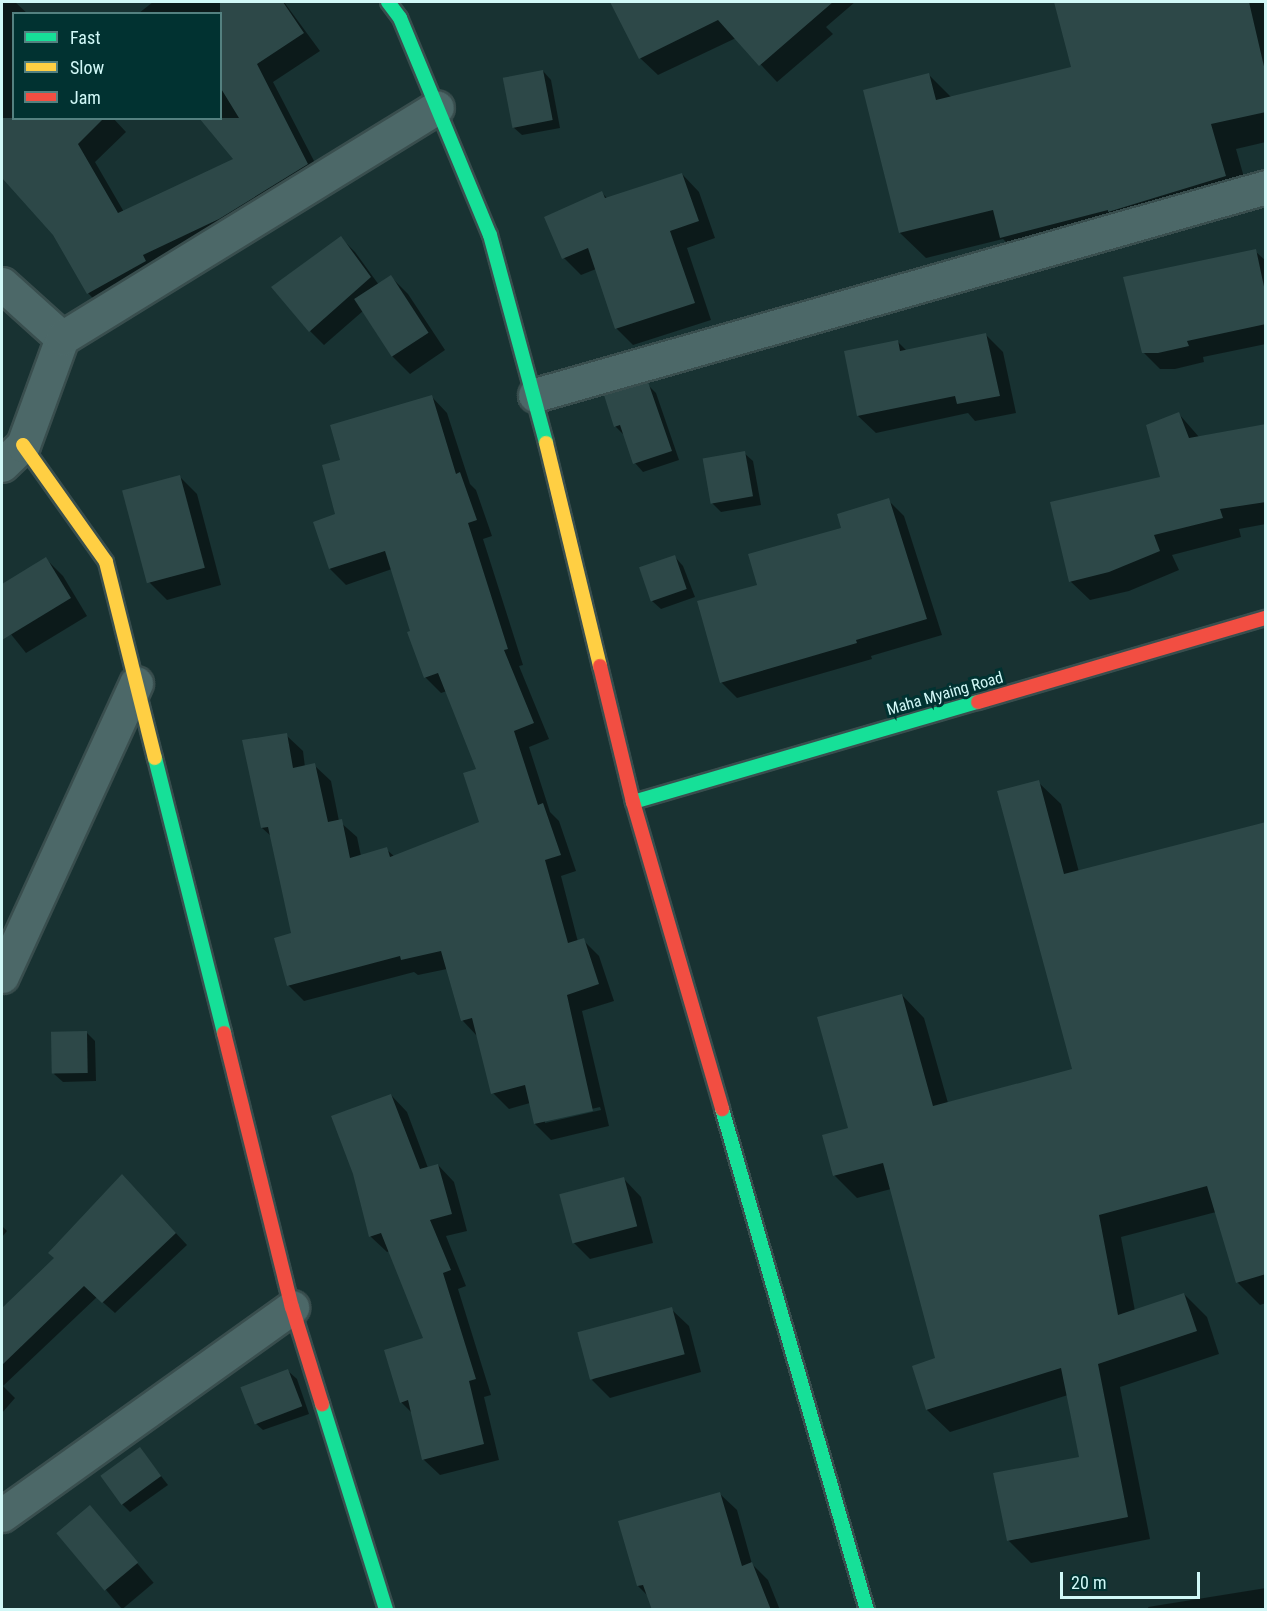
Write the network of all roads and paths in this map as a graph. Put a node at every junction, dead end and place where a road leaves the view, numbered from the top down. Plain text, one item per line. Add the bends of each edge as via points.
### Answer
1 (388, 2) edge
2 (437, 107) junction
3 (1266, 187) edge
4 (2, 284) edge
5 (62, 338) junction
6 (535, 395) junction
7 (12, 455) edge
8 (1266, 618) edge
9 (136, 683) junction
10 (633, 801) junction
11 (2, 976) edge
12 (292, 1307) junction
13 (2, 1515) edge
14 (386, 1610) edge
15 (867, 1610) edge

1 - 2 street via 400,18
2 - 5 street
2 - 6 street via 490,235
3 - 6 street
4 - 5 street
5 - 7 street
6 - 10 street
7 - 9 street via 106,562
8 - 10 street, Maha Myaing Road
9 - 11 street
9 - 12 street
10 - 15 street
12 - 13 street
12 - 14 street

